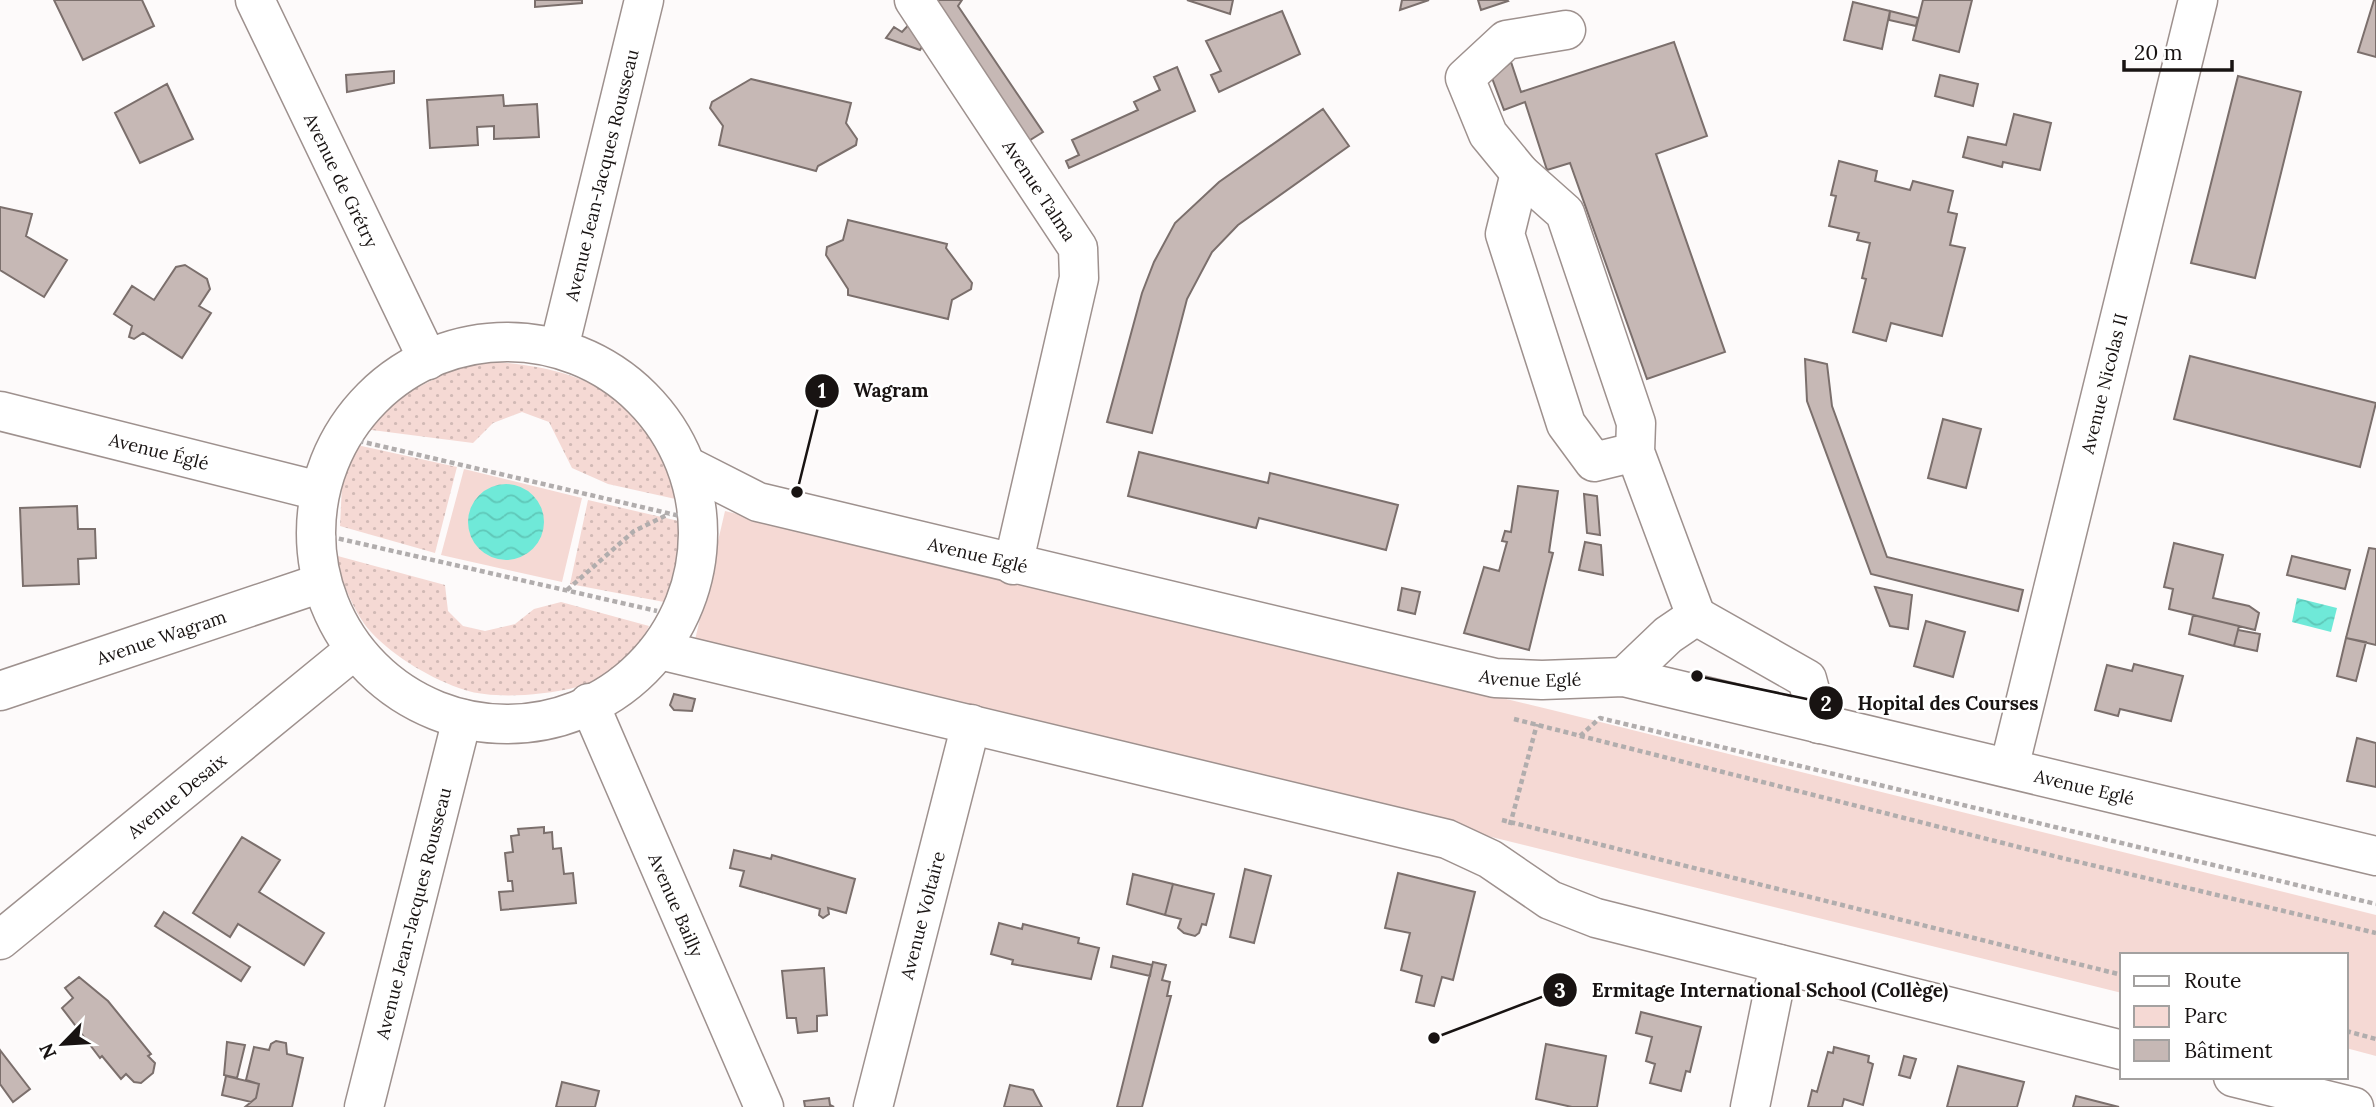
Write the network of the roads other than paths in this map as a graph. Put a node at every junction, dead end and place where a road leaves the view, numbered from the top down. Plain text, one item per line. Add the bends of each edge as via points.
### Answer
1 (255, 0) edge
2 (644, 0) edge
3 (914, 0) edge
4 (2198, 0) edge
5 (1566, 30) dead end
6 (1520, 173) junction
7 (559, 348) junction
8 (428, 360) junction
9 (0, 411) edge
10 (1635, 452) junction
11 (693, 469) junction
12 (318, 491) junction
13 (1013, 565) junction
14 (321, 583) junction
15 (1696, 615) junction
16 (660, 650) junction
17 (353, 651) junction
18 (1624, 677) junction
19 (0, 691) edge
20 (589, 703) junction
21 (462, 719) junction
22 (971, 724) junction
23 (1819, 724) junction
24 (2009, 768) junction
25 (2376, 856) edge
26 (0, 940) edge
27 (1779, 964) junction
28 (2120, 1049) edge
29 (2241, 1079) edge
30 (364, 1107) edge
31 (764, 1107) edge
32 (873, 1107) edge
33 (1750, 1107) edge
34 (2354, 1107) edge

1 - 8 street, Avenue de Grétry
2 - 7 street, Avenue Jean-Jacques Rousseau
3 - 13 street, Avenue Talma via 1078,248 1079,278
4 - 24 street, Avenue Nicolas II
5 - 6 street via 1506,40 1465,78 1488,134
6 - 10 street via 1565,213 1636,423
6 - 10 street via 1505,234 1566,424 1594,462
7 - 8 street via 492,342
7 - 11 street via 615,373 653,406
8 - 12 street via 379,392 342,437
9 - 12 street, Avenue Églé
10 - 15 street
11 - 13 street, Avenue Eglé via 758,502
11 - 16 street via 677,615
12 - 14 street via 314,533
13 - 18 street, Avenue Eglé via 1495,678
14 - 17 street via 334,619
14 - 19 street, Avenue Wagram
15 - 18 street
15 - 23 street via 1807,679
16 - 20 street
16 - 22 street
17 - 21 street via 400,697
17 - 26 street, Avenue Desaix
18 - 23 street, Avenue Eglé
20 - 21 street via 531,721
20 - 31 street, Avenue Bailly
21 - 30 street, Avenue Jean-Jacques Rousseau
22 - 27 street via 1447,839 1490,859 1550,900 1596,918
22 - 32 street, Avenue Voltaire
23 - 24 street, Avenue Eglé
24 - 25 street, Avenue Eglé
27 - 28 street
27 - 33 street
29 - 34 street

